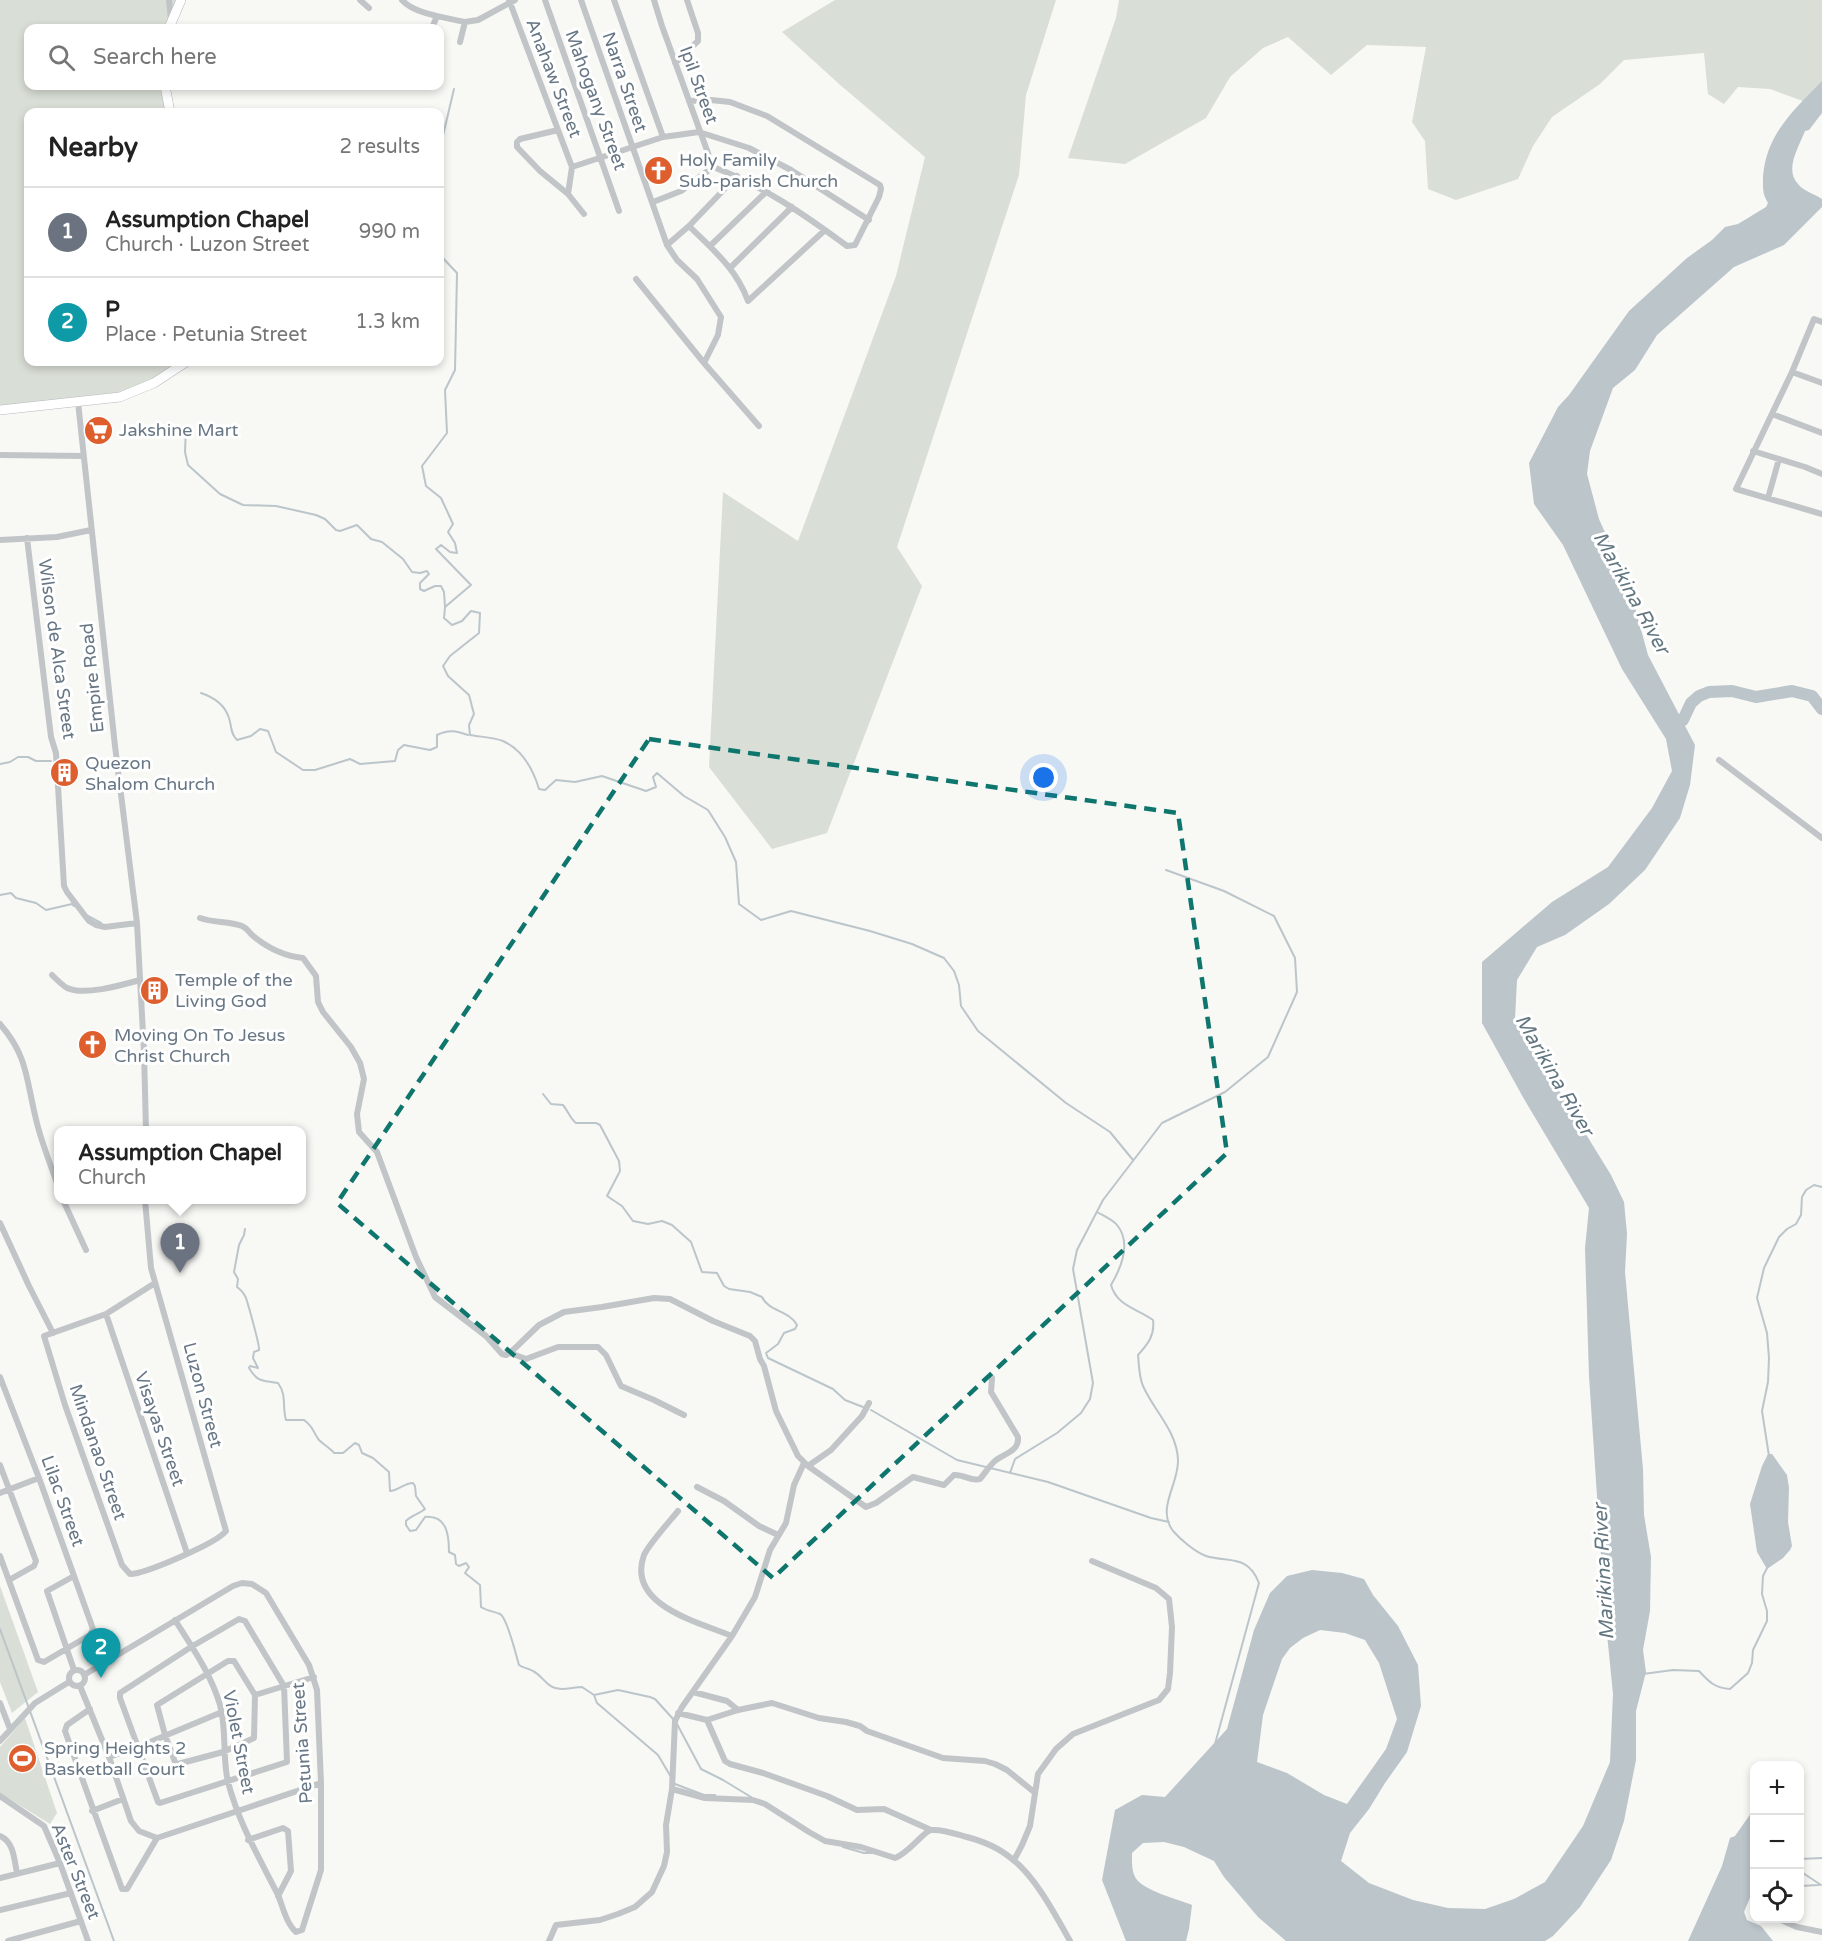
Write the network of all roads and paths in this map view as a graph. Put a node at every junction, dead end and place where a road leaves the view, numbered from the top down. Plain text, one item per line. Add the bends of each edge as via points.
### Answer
1 (169, 0) edge
2 (181, 0) edge
3 (360, 0) edge
4 (402, 0) edge
5 (545, 0) edge
6 (581, 0) edge
7 (614, 0) edge
8 (654, 0) edge
9 (687, 0) edge
10 (511, 1) edge
11 (369, 8) dead end
12 (437, 16) junction
13 (465, 22) junction
14 (170, 24) edge
15 (171, 24) edge
16 (434, 24) edge
17 (460, 42) dead end
18 (675, 63) junction
19 (166, 90) edge
20 (689, 101) junction
21 (169, 108) edge
22 (558, 130) junction
23 (699, 132) junction
24 (663, 136) junction
25 (632, 147) junction
26 (601, 158) junction
27 (572, 167) junction
28 (713, 167) junction
29 (737, 176) junction
30 (767, 191) junction
31 (568, 194) junction
32 (653, 202) junction
33 (792, 207) junction
34 (619, 211) dead end
35 (584, 214) dead end
36 (869, 220) junction
37 (689, 226) junction
38 (825, 230) junction
39 (667, 245) junction
40 (710, 246) junction
41 (730, 267) junction
42 (636, 279) dead end
43 (1822, 322) edge
44 (704, 363) junction
45 (180, 366) edge
46 (1792, 372) junction
47 (1822, 383) edge
48 (78, 402) junction
49 (0, 410) edge
50 (1772, 414) junction
51 (759, 426) dead end
52 (1822, 433) edge
53 (1753, 451) junction
54 (0, 454) edge
55 (83, 456) junction
56 (1779, 459) junction
57 (1822, 474) edge
58 (1768, 498) junction
59 (1822, 514) edge
60 (91, 530) junction
61 (27, 538) junction
62 (0, 540) edge
63 (1719, 760) dead end
64 (1822, 838) edge
65 (200, 918) dead end
66 (137, 923) junction
67 (52, 975) dead end
68 (140, 980) junction
69 (0, 1024) edge
70 (146, 1126) edge
71 (54, 1174) edge
72 (65, 1204) edge
73 (145, 1204) edge
74 (0, 1223) edge
75 (87, 1250) dead end
76 (155, 1283) junction
77 (106, 1314) junction
78 (53, 1333) junction
79 (510, 1353) junction
80 (0, 1377) edge
81 (992, 1378) dead end
82 (869, 1403) dead end
83 (684, 1415) dead end
84 (0, 1465) edge
85 (806, 1465) junction
86 (39, 1478) junction
87 (697, 1487) dead end
88 (9, 1490) junction
89 (0, 1493) edge
90 (678, 1511) dead end
91 (778, 1534) junction
92 (187, 1553) junction
93 (0, 1556) edge
94 (1092, 1562) dead end
95 (74, 1576) junction
96 (9, 1580) junction
97 (175, 1620) junction
98 (732, 1636) junction
99 (191, 1647) junction
100 (67, 1649) junction
101 (74, 1670) junction
102 (84, 1675) junction
103 (208, 1675) junction
104 (314, 1677) junction
105 (69, 1682) junction
106 (81, 1686) junction
107 (284, 1686) junction
108 (693, 1692) junction
109 (255, 1695) junction
110 (0, 1702) edge
111 (90, 1709) junction
112 (738, 1710) junction
113 (222, 1712) junction
114 (678, 1713) junction
115 (707, 1720) junction
116 (10, 1729) junction
117 (165, 1735) junction
118 (0, 1741) edge
119 (138, 1747) junction
120 (223, 1752) junction
121 (109, 1757) junction
122 (228, 1781) junction
123 (321, 1783) junction
124 (672, 1789) junction
125 (1034, 1792) junction
126 (1, 1798) edge
127 (123, 1799) junction
128 (92, 1811) junction
129 (237, 1811) junction
130 (931, 1830) junction
131 (0, 1836) edge
132 (157, 1838) junction
133 (248, 1840) junction
134 (1014, 1860) junction
135 (60, 1863) junction
136 (17, 1873) junction
137 (0, 1878) edge
138 (71, 1893) junction
139 (278, 1896) junction
140 (0, 1910) edge
141 (81, 1921) junction
142 (1786, 1923) edge
143 (302, 1930) joint
144 (1822, 1932) edge
145 (11, 1941) edge
146 (88, 1941) edge
147 (549, 1941) edge
148 (1070, 1941) edge

1 - 14 street
2 - 15 main road
3 - 11 street
4 - 12 street
5 - 26 street, Mahogany Street
6 - 25 street, Narra Street
7 - 24 street
8 - 18 street, Ipil Street
9 - 18 street via 698,41
10 - 13 street via 478,20
10 - 22 street, Anahaw Street
12 - 13 street
12 - 16 street
13 - 17 street
18 - 20 street, Ipil Street
19 - 21 main road
20 - 23 street, Ipil Street
20 - 36 street via 730,102 767,116 881,187
22 - 27 street, Anahaw Street
22 - 31 street via 516,142 540,171
23 - 24 street
23 - 28 street, Ipil Street
23 - 36 street via 748,148 791,170
24 - 25 street
25 - 26 street
25 - 32 street, Narra Street
26 - 27 street
26 - 34 street, Mahogany Street
27 - 31 street
28 - 29 street
28 - 32 street via 681,191
29 - 30 street
29 - 37 street
30 - 33 street
30 - 40 street
31 - 35 street
32 - 39 street, Narra Street
33 - 38 street
33 - 41 street
36 - 38 street via 853,246
37 - 39 street
37 - 40 street
38 - 41 street via 748,301
39 - 44 street, Narra Street via 697,279 721,317 718,335
40 - 41 street
42 - 44 street
43 - 46 street via 1814,319
44 - 51 street
45 - 48 main road via 126,395
46 - 47 street
46 - 50 street
48 - 49 main road
48 - 55 street, Empire Road
50 - 52 street
50 - 53 street
53 - 56 street
53 - 58 street via 1736,489
54 - 55 street
55 - 60 street, Empire Road
56 - 57 street
56 - 58 street
58 - 59 street
60 - 61 street
60 - 66 street, Empire Road
61 - 62 street
61 - 66 street, Wilson de Alca Street via 56,753 64,886 89,921 105,927
63 - 64 street
65 - 79 street via 247,928 281,954 303,958 316,976 323,1012 360,1063 364,1079 357,1114 359,1132 376,1152 435,1297 486,1336 502,1354
66 - 68 street, Empire Road
67 - 68 street via 77,990
68 - 70 street, Empire Road
69 - 71 street via 13,1039 25,1064 36,1122
72 - 75 street
73 - 76 street, Luzon Street
74 - 78 street
76 - 77 street
76 - 92 street, Luzon Street via 226,1531
77 - 78 street
77 - 92 street, Visayas Street
78 - 92 street, Mindanao Street via 44,1336 125,1570 130,1574 142,1573
79 - 83 street via 526,1359 558,1347 598,1347 621,1386
79 - 85 street via 539,1325 564,1312 670,1299 755,1341 776,1411
80 - 86 street, Lilac Street
81 - 85 street via 991,1392 1018,1437 1018,1444 980,1479 954,1475 944,1485 913,1477 866,1507
82 - 85 street via 831,1450
84 - 88 street
85 - 91 street via 794,1485 786,1523
86 - 88 street
86 - 95 street, Lilac Street
87 - 91 street
88 - 89 street
88 - 96 street via 36,1564
90 - 98 street via 647,1549 641,1569 644,1587 653,1599 674,1611
91 - 98 street via 755,1597
93 - 96 street
94 - 125 street via 1156,1588 1169,1599 1172,1627 1168,1689 1160,1700 1070,1736 1038,1774
95 - 100 street, Lilac Street via 93,1629
95 - 100 street via 47,1591
96 - 100 street via 38,1660 44,1662
97 - 99 street, Violet Street
97 - 102 street, Petunia Street
97 - 104 street, Petunia Street via 233,1586 252,1584 266,1593
98 - 108 street
99 - 103 street, Violet Street
99 - 107 street via 242,1619
99 - 119 street via 120,1693
100 - 101 street
101 - 102 street
101 - 105 street via 68,1676
102 - 106 street
103 - 109 street via 228,1660 234,1661
103 - 113 street, Violet Street
103 - 117 street via 157,1705
104 - 107 street
104 - 123 street, Petunia Street
105 - 106 street
105 - 116 street via 35,1703
106 - 111 street
107 - 109 street
107 - 122 street via 287,1762
108 - 112 street via 728,1701
108 - 114 street
109 - 120 street via 254,1738
110 - 116 street
111 - 121 street
111 - 128 street via 65,1727
112 - 115 street
112 - 125 street via 772,1703 846,1722 937,1756 995,1764
113 - 117 street
113 - 120 street, Violet Street
114 - 115 street
114 - 124 street
115 - 130 street via 725,1761 730,1764 857,1810 884,1809
116 - 118 street
117 - 119 street
117 - 120 street via 178,1764
119 - 121 street
119 - 122 street via 160,1803
120 - 122 street, Violet Street
121 - 127 street
122 - 129 street, Violet Street
123 - 129 street
123 - 143 street, Petunia Street via 321,1877
124 - 130 street via 705,1798 753,1800 825,1841 895,1858
124 - 147 street via 667,1852 652,1892 635,1907 618,1914 556,1925
125 - 134 street via 1030,1826
126 - 135 street, Aster Street via 44,1826
127 - 128 street
127 - 132 street via 134,1827
128 - 132 street via 122,1889 127,1889
129 - 132 street
129 - 133 street, Violet Street
130 - 134 street via 977,1840
131 - 136 street via 11,1845
133 - 139 street, Violet Street
133 - 139 street via 283,1828 288,1831 291,1871
134 - 148 street via 1055,1913
135 - 136 street
135 - 138 street, Aster Street
136 - 137 street
138 - 140 street
138 - 141 street, Aster Street
139 - 143 street, Violet Street via 291,1927 296,1932
141 - 145 street
141 - 146 street, Aster Street
142 - 144 street

